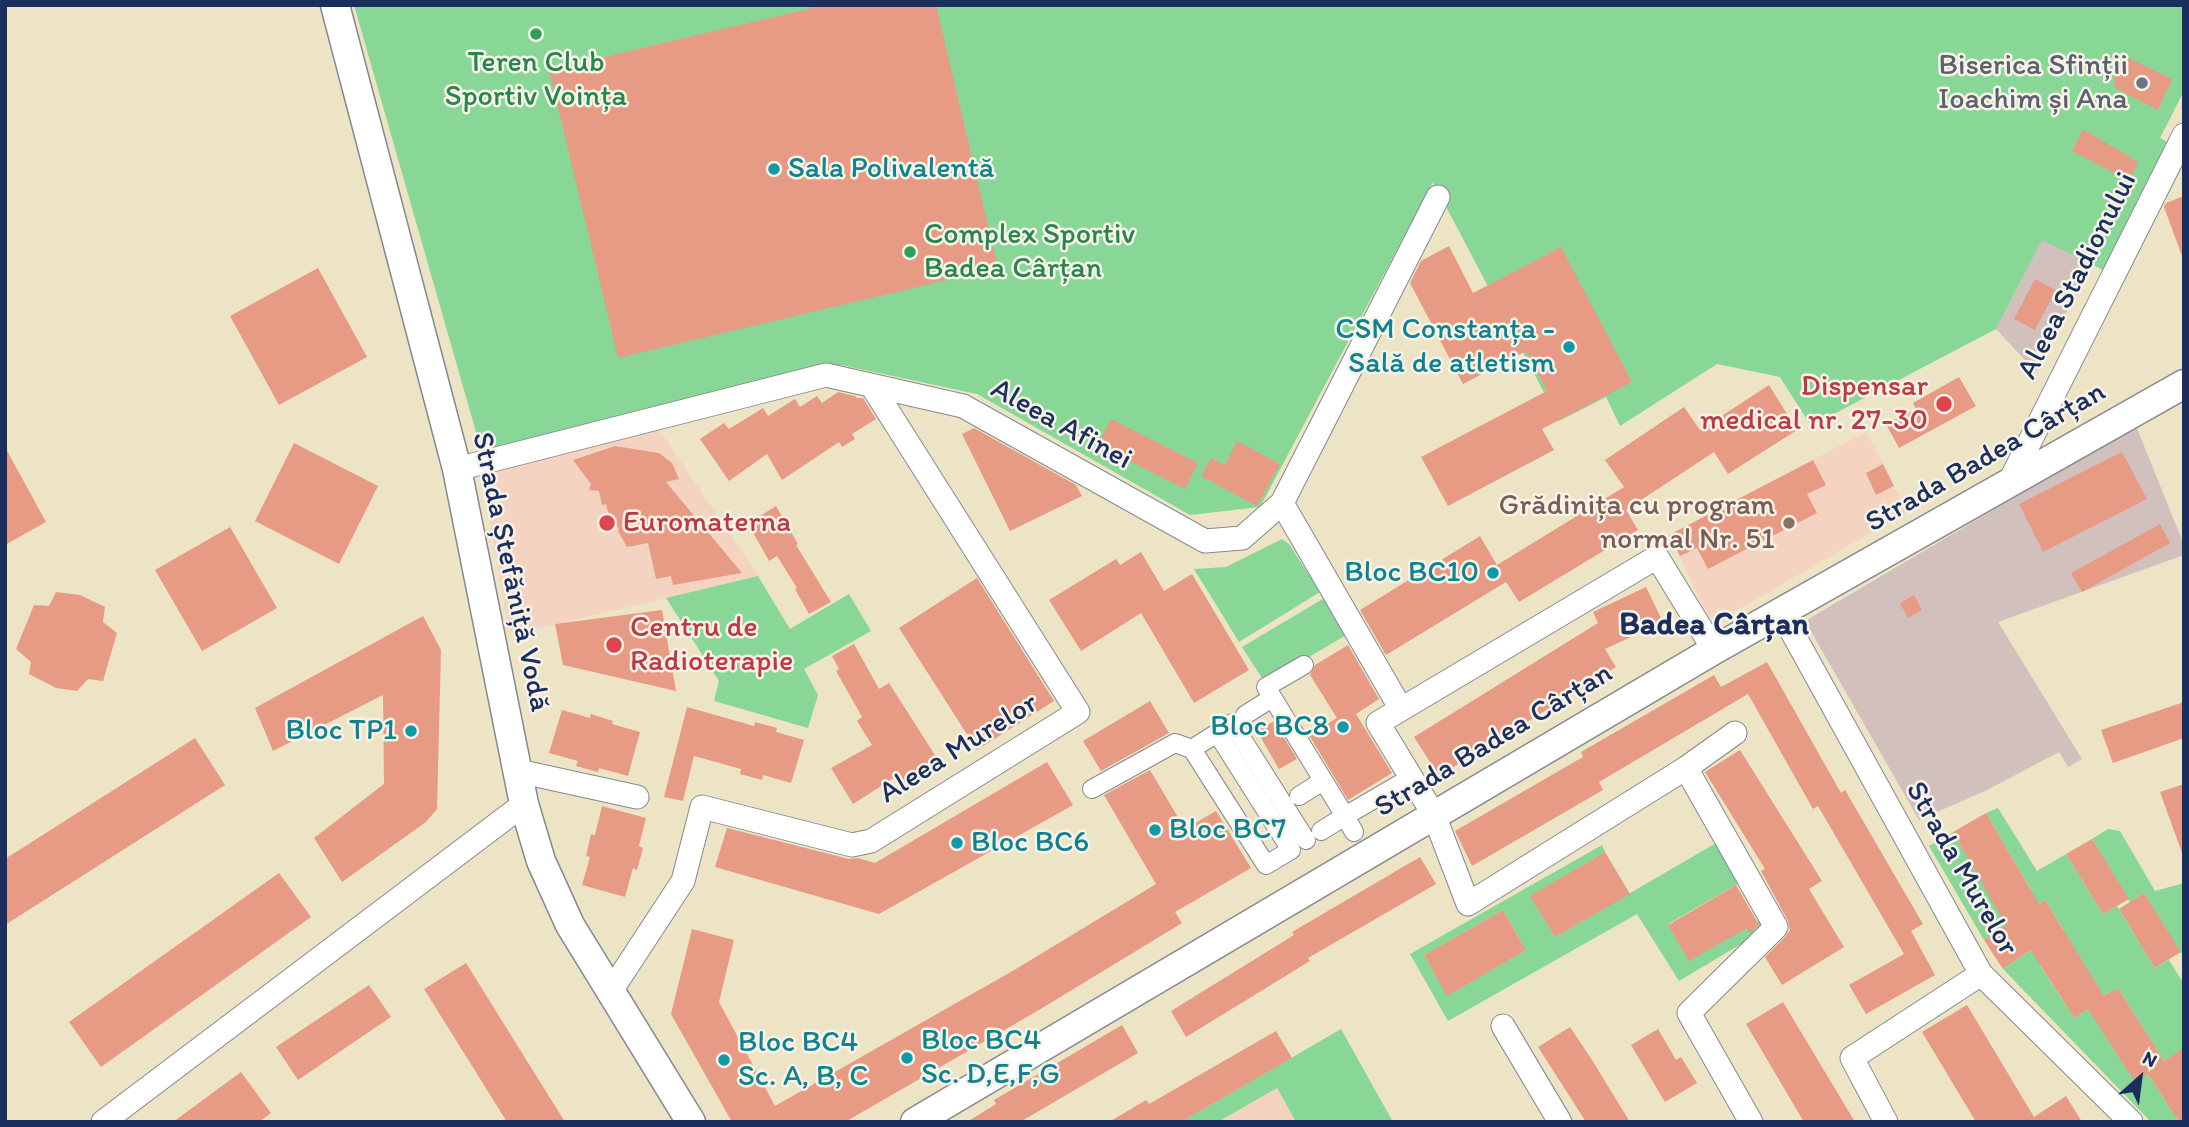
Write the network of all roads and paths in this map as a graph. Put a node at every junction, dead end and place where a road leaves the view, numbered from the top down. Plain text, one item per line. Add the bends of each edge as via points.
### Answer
1 (335, 5) edge
2 (2184, 135) edge
3 (1438, 197) dead end
4 (2184, 384) edge
5 (872, 386) junction
6 (457, 469) junction
7 (2009, 483) junction
8 (1282, 503) junction
9 (1781, 612) junction
10 (1714, 650) junction
11 (1304, 665) dead end
12 (1272, 698) junction
13 (1401, 709) junction
14 (1735, 733) dead end
15 (1192, 749) junction
16 (1238, 766) junction
17 (1686, 768) junction
18 (517, 772) junction
19 (1324, 781) junction
20 (1213, 782) junction
21 (1400, 784) dead end
22 (1092, 789) dead end
23 (1299, 796) dead end
24 (637, 797) dead end
25 (524, 804) junction
26 (1268, 815) junction
27 (1434, 815) junction
28 (1345, 816) junction
29 (1244, 830) junction
30 (1354, 832) dead end
31 (1981, 974) junction
32 (611, 991) junction
33 (1503, 1026) dead end
34 (103, 1122) edge
35 (691, 1122) edge
36 (915, 1122) edge
37 (1560, 1122) edge
38 (1751, 1122) edge
39 (1886, 1122) edge
40 (2131, 1122) edge

1 - 6 street, Strada Ștefăniță Vodă
2 - 7 street, Aleea Stadionului
3 - 8 street, Aleea Afinei
4 - 7 street, Strada Badea Cârțan
5 - 6 street, Aleea Afinei via 826,375
5 - 8 street, Aleea Afinei via 963,406 1205,541 1242,538
5 - 32 street, Aleea Murelor via 1078,712 871,841 852,845 702,807 683,881
6 - 18 street, Strada Ștefăniță Vodă
7 - 9 street, Strada Badea Cârțan
8 - 13 street
9 - 10 street, Strada Badea Cârțan
9 - 31 street, Strada Murelor
10 - 13 street via 1657,556
10 - 27 street, Strada Badea Cârțan
11 - 12 street via 1266,687
12 - 19 street
12 - 28 street via 1239,719 1313,836
13 - 27 street via 1378,723
14 - 17 street
15 - 16 street via 1217,733
15 - 20 street
15 - 22 street via 1175,743
16 - 20 street
16 - 26 street
17 - 27 street via 1468,904
17 - 38 street via 1776,927 1689,1013
18 - 24 street
18 - 25 street, Strada Ștefăniță Vodă
19 - 23 street
19 - 28 street
20 - 29 street
21 - 28 street
25 - 32 street, Strada Ștefăniță Vodă via 541,861 570,925
25 - 34 street
26 - 29 street
26 - 29 street via 1291,850 1266,866
27 - 36 street, Strada Badea Cârțan
28 - 30 street
31 - 39 street via 1852,1058
31 - 40 street, Strada Murelor
32 - 35 street, Strada Ștefăniță Vodă
33 - 37 street

